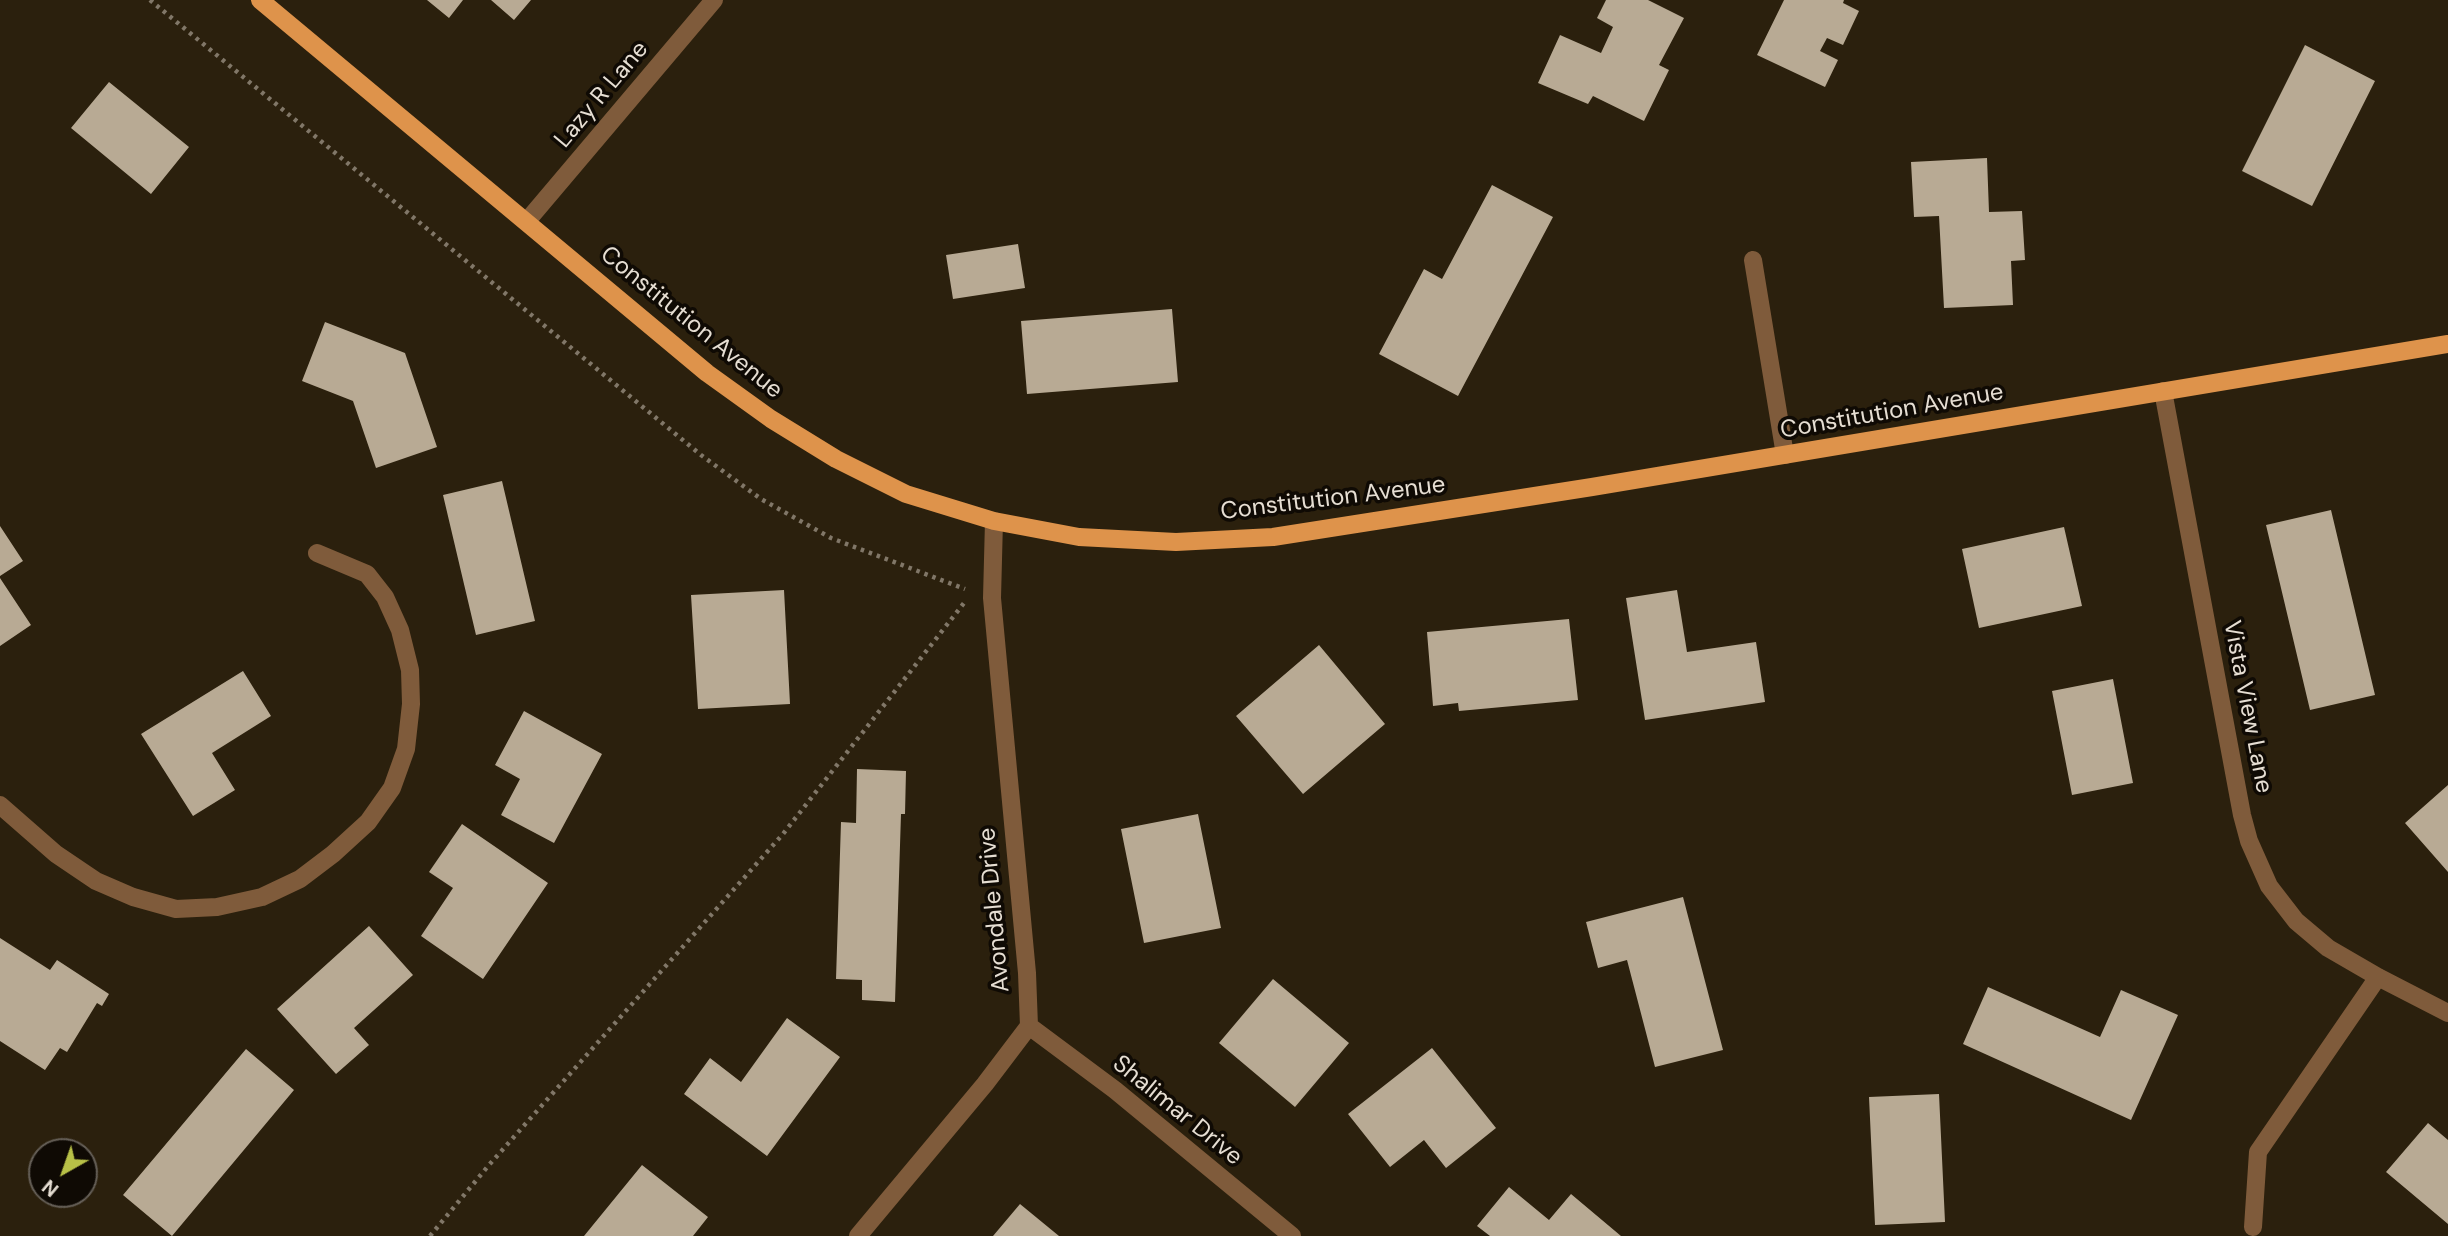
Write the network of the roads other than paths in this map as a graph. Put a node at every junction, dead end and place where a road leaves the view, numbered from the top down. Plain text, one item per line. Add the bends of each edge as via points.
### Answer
1 (260, 0) edge
2 (714, 0) edge
3 (527, 222) junction
4 (1753, 260) dead end
5 (2448, 344) edge
6 (2163, 391) junction
7 (1785, 455) junction
8 (994, 521) junction
9 (317, 553) dead end
10 (0, 805) edge
11 (2378, 977) junction
12 (2448, 1013) edge
13 (1029, 1026) junction
14 (2253, 1227) dead end
15 (859, 1236) edge
16 (1292, 1236) edge

1 - 3 main road, Constitution Avenue
2 - 3 street, Lazy R Lane
3 - 8 main road, Constitution Avenue via 707,373 771,419 906,494
4 - 7 street
5 - 6 main road, Constitution Avenue
6 - 7 main road, Constitution Avenue
6 - 11 street, Vista View Lane via 2249,841 2269,886 2296,921 2328,948
7 - 8 main road, Constitution Avenue via 1273,537 1176,542 1079,537
8 - 13 street, Avondale Drive via 992,598
9 - 10 street via 367,574 385,597 411,670 406,749 392,788 368,822 333,855 300,879 262,897 217,907 176,909 96,881 56,854
11 - 12 street, Vista View Lane
11 - 14 street via 2258,1152
13 - 15 street
13 - 16 street, Shalimar Drive via 1115,1090

